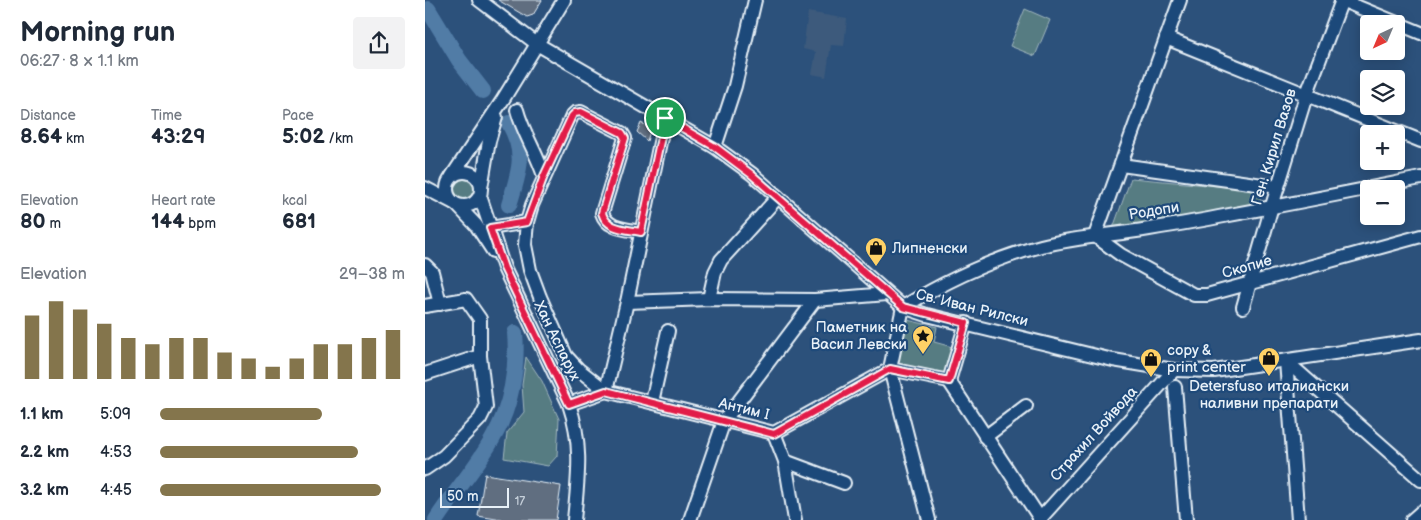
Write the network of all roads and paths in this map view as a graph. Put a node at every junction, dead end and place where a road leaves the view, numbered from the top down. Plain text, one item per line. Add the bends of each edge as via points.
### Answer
1 (479, 0) edge
2 (564, 0) edge
3 (755, 0) edge
4 (1180, 0) edge
5 (1342, 0) edge
6 (1421, 33) edge
7 (1166, 38) junction
8 (537, 44) junction
9 (1306, 96) junction
10 (502, 101) junction
11 (517, 110) dead end
12 (665, 118) junction
13 (1421, 141) edge
14 (715, 147) junction
15 (1121, 166) junction
16 (544, 176) junction
17 (1421, 178) edge
18 (450, 179) junction
19 (1278, 187) junction
20 (425, 188) edge
21 (480, 192) junction
22 (778, 197) junction
23 (455, 204) junction
24 (1272, 206) junction
25 (523, 223) junction
26 (496, 227) junction
27 (641, 232) junction
28 (1095, 236) junction
29 (1421, 236) edge
30 (425, 265) edge
31 (504, 268) junction
32 (1249, 283) junction
33 (887, 294) junction
34 (709, 299) junction
35 (815, 300) junction
36 (627, 302) junction
37 (440, 304) junction
38 (425, 306) edge
39 (903, 307) junction
40 (1243, 307) dead end
41 (966, 323) junction
42 (668, 331) dead end
43 (1421, 340) edge
44 (480, 356) junction
45 (1286, 361) junction
46 (890, 369) junction
47 (1175, 370) junction
48 (425, 374) edge
49 (949, 381) junction
50 (1175, 387) dead end
51 (606, 391) junction
52 (652, 402) junction
53 (569, 404) junction
54 (1026, 406) dead end
55 (724, 421) junction
56 (774, 434) junction
57 (985, 437) junction
58 (785, 462) junction
59 (425, 469) edge
60 (1421, 480) edge
61 (844, 483) dead end
62 (1421, 512) edge
63 (574, 520) edge
64 (691, 520) edge
65 (795, 520) edge
66 (929, 520) edge
67 (1040, 520) edge
68 (1186, 520) edge
69 (1298, 520) edge
70 (1412, 520) edge

1 - 8 street, Св. Иван Рилски
2 - 8 street, Хан Аспарух
3 - 14 street via 737,76
4 - 7 street
5 - 6 street
5 - 9 street, Ген. Кирил Вазов
7 - 9 street
7 - 15 street
8 - 10 street, Хан Аспарух
8 - 12 street, Св. Иван Рилски
9 - 13 street
9 - 19 street, Ген. Кирил Вазов
10 - 18 street, Хан Аспарух
10 - 21 street, Хан Аспарух via 489,141
11 - 16 street
12 - 14 street, Св. Иван Рилски
12 - 27 street
14 - 22 street, Св. Иван Рилски
15 - 19 street
15 - 28 street
16 - 25 street
16 - 27 street via 575,113 581,112 622,133 625,143 602,213 611,226
17 - 24 street, Родопи
18 - 20 street
18 - 21 street via 463,172 471,173 479,181
18 - 23 street via 447,193
19 - 24 street, Ген. Кирил Вазов
20 - 23 street
21 - 23 street via 471,205
21 - 26 street, Хан Аспарух
22 - 33 street, Св. Иван Рилски
22 - 34 street via 721,260
23 - 31 street, Хан Аспарух via 476,225
24 - 28 street, Родопи via 1148,230
24 - 32 street, Ген. Кирил Вазов
25 - 26 street
25 - 51 street via 530,270 566,356
26 - 31 street, Хан Аспарух
27 - 36 street
28 - 32 street, Скопие via 1121,255 1194,295 1207,295
28 - 39 street, Родопи via 1015,254 933,288
29 - 32 street, Скопие
30 - 37 street via 433,272
31 - 53 street, Хан Аспарух
32 - 40 street, Ген. Кирил Вазов
33 - 35 street
33 - 39 street, Св. Иван Рилски
34 - 35 street
34 - 36 street
35 - 55 street
36 - 51 street
37 - 38 street
37 - 44 street via 466,299 470,302 480,319
39 - 41 street, Св. Иван Рилски
39 - 46 street
41 - 47 street, Св. Иван Рилски via 1113,360
41 - 49 street
42 - 52 street
43 - 45 street, Св. Иван Рилски
44 - 48 street
44 - 59 street via 484,413 444,456
45 - 47 street, Св. Иван Рилски via 1214,370
45 - 60 street
45 - 69 street
46 - 49 street
46 - 56 street, Антим I
46 - 66 street
47 - 67 street, Страхил Войвода
49 - 57 street
50 - 68 street
51 - 52 street, Антим I
51 - 53 street
52 - 55 street, Антим I
53 - 63 street, Хан Аспарух via 580,460
54 - 57 street
55 - 56 street, Антим I
55 - 64 street
56 - 58 street
57 - 67 street
58 - 61 street
58 - 65 street
62 - 70 street

